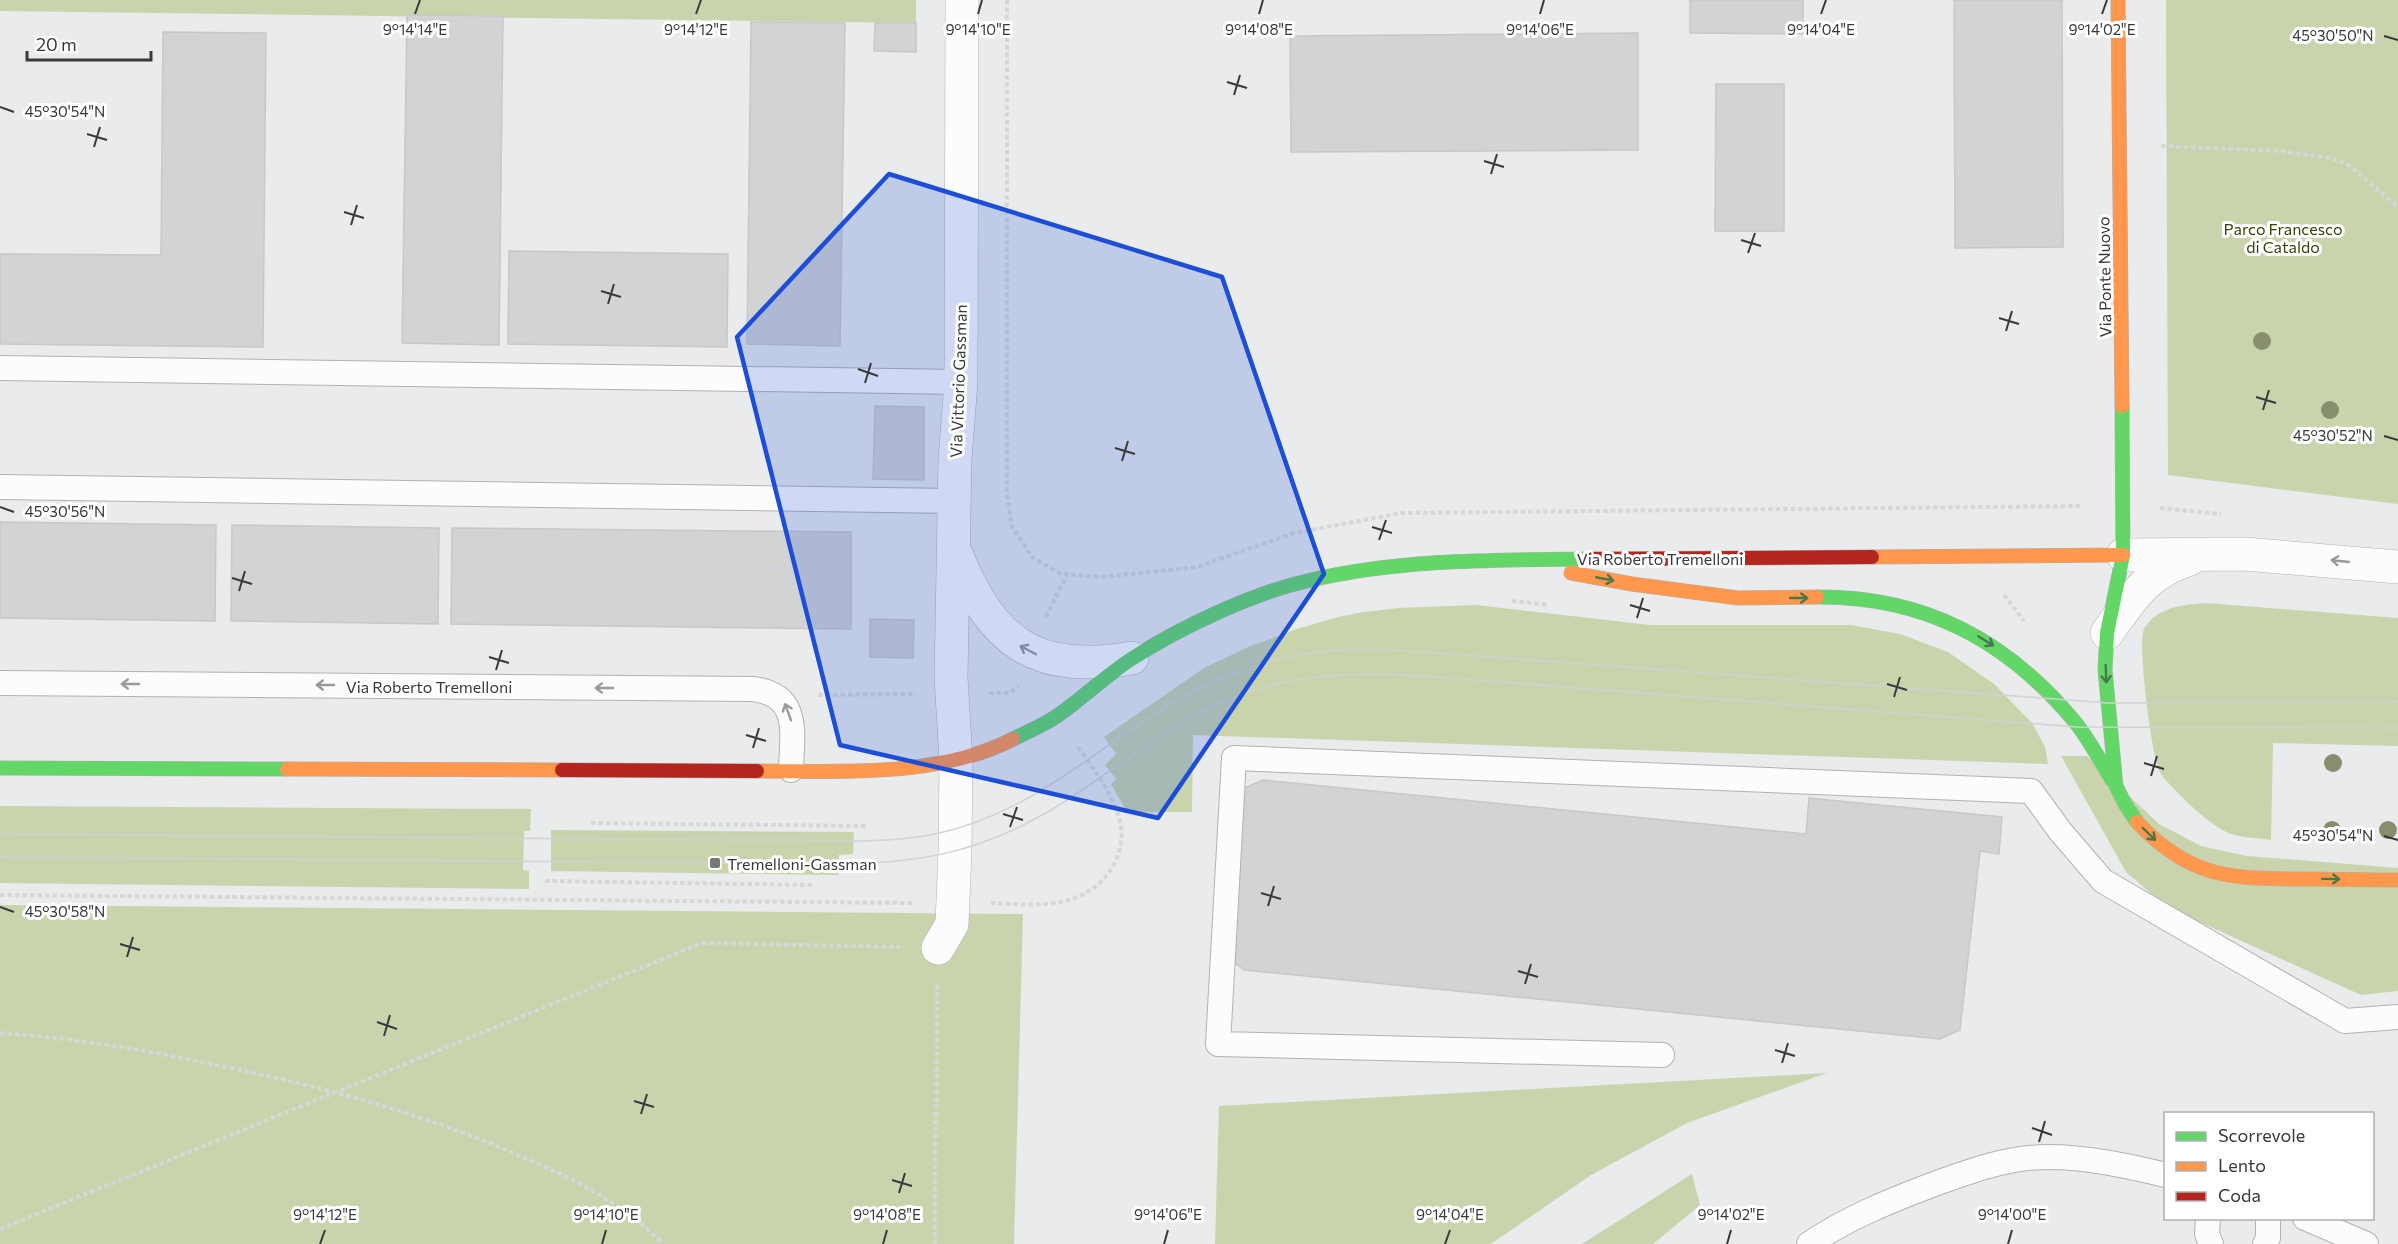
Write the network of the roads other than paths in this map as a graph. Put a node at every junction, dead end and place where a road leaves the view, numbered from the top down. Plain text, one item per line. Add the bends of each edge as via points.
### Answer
1 (962, 0) edge
2 (2118, 0) edge
3 (0, 368) edge
4 (961, 382) junction
5 (0, 487) edge
6 (954, 501) junction
7 (954, 548) junction
8 (2206, 554) junction
9 (2123, 555) junction
10 (1507, 560) junction
11 (2398, 567) edge
12 (2107, 633) junction
13 (1132, 658) junction
14 (0, 683) edge
15 (956, 761) junction
16 (0, 768) edge
17 (791, 770) junction
18 (2116, 786) junction
19 (2398, 880) edge
20 (938, 948) road end
21 (2398, 1017) edge
22 (1662, 1055) dead end
23 (2164, 1175) edge
24 (2208, 1220) edge
25 (2268, 1220) edge
26 (2310, 1220) edge
27 (1809, 1244) edge
28 (2211, 1244) edge
29 (2265, 1244) edge
30 (2366, 1244) edge

1 - 4 street, Via Vittorio Gassman
2 - 9 street, Via Ponte Nuovo
3 - 4 lane
4 - 6 street, Via Vittorio Gassman
5 - 6 lane
6 - 7 street, Via Vittorio Gassman
13 -> 7 street, Via Roberto Tremelloni via 1076,663 1029,651 1008,637 992,619 967,581
7 - 15 street, Via Vittorio Gassman via 951,685
8 - 9 street, Via Roberto Tremelloni
11 -> 8 street, Via Roberto Tremelloni
8 - 12 street, Via Roberto Tremelloni via 2169,566 2152,577
9 - 10 street, Via Roberto Tremelloni
9 - 12 street, Via Ponte Nuovo
10 - 13 street, Via Roberto Tremelloni via 1412,564 1305,581 1217,613
10 -> 18 street via 1632,585 1738,598 1848,597 1897,604 1936,617 1976,635 2025,670 2076,723
12 -> 18 street, Via Ponte Nuovo via 2105,670
13 - 15 street, Via Roberto Tremelloni via 1048,721 1006,743
17 -> 14 lane, Via Roberto Tremelloni via 792,722 785,703 764,691
15 - 17 street, Via Roberto Tremelloni via 867,771
15 - 20 street, Via Vittorio Gassman via 952,924
16 - 17 street, Via Roberto Tremelloni
18 -> 19 street via 2122,804 2164,849 2201,868 2239,878
21 - 22 lane via 2345,1021 2103,880 2031,791 1234,758 1218,1044
23 - 27 lane via 2068,1158 2010,1161 1892,1200
24 - 28 lane
25 - 29 lane
26 - 30 lane

